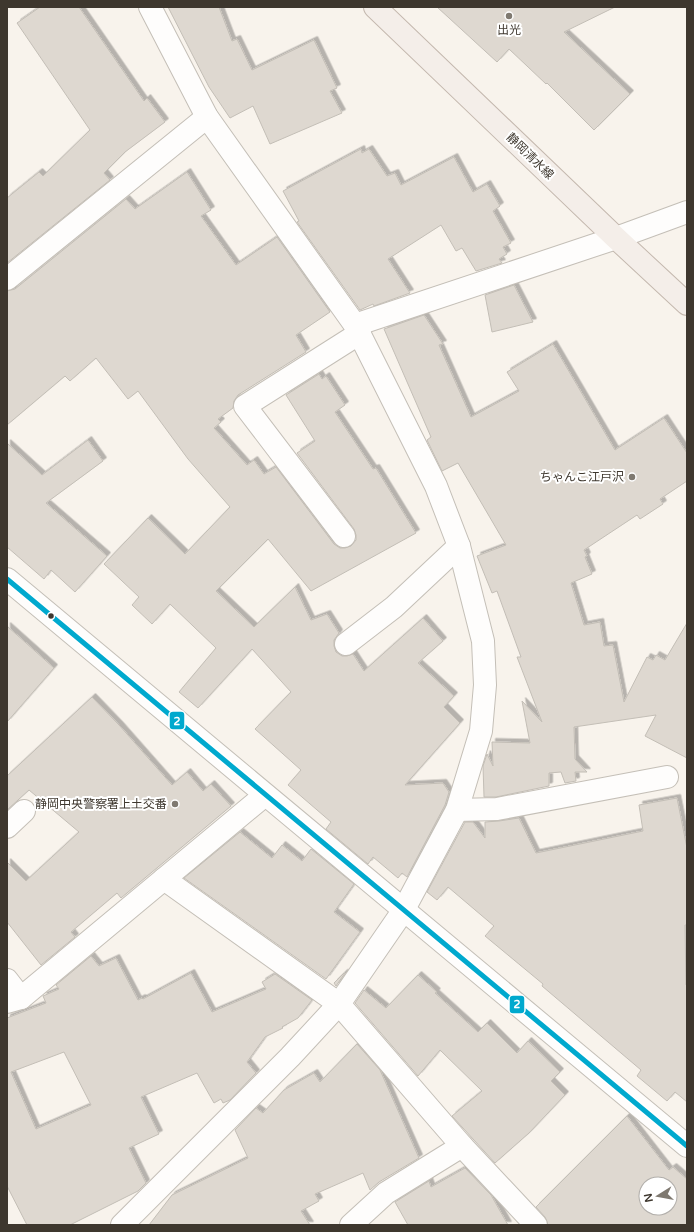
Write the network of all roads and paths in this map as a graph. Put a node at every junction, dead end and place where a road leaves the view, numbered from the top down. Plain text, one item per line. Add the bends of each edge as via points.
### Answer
1 (150, 7) edge
2 (375, 7) edge
3 (207, 117) junction
4 (687, 212) edge
5 (616, 238) junction
6 (7, 278) edge
7 (687, 304) edge
8 (358, 329) junction
9 (344, 536) dead end
10 (459, 546) junction
11 (7, 579) edge
12 (346, 644) dead end
13 (667, 777) dead end
14 (265, 795) junction
15 (457, 810) junction
16 (24, 811) dead end
17 (7, 827) edge
18 (164, 879) junction
19 (404, 911) junction
20 (7, 980) edge
21 (14, 1000) edge
22 (338, 1004) junction
23 (462, 1146) junction
24 (687, 1146) edge
25 (122, 1225) edge
26 (351, 1225) edge
27 (536, 1225) edge

1 - 3 street
2 - 5 main road, 静岡清水線
3 - 6 street
3 - 8 street
4 - 5 street
5 - 7 main road, 静岡清水線
5 - 8 street
8 - 9 street via 245,406
8 - 10 street via 436,486
10 - 12 street via 394,607
10 - 15 street via 483,641 485,685 481,732
11 - 14 street
13 - 15 street via 497,809
14 - 18 street
14 - 19 street
15 - 19 street
16 - 17 street
18 - 21 street
18 - 22 street
19 - 22 street
19 - 24 street
20 - 21 street
22 - 23 street
22 - 25 street via 290,1058
23 - 26 street via 386,1193
23 - 27 street

